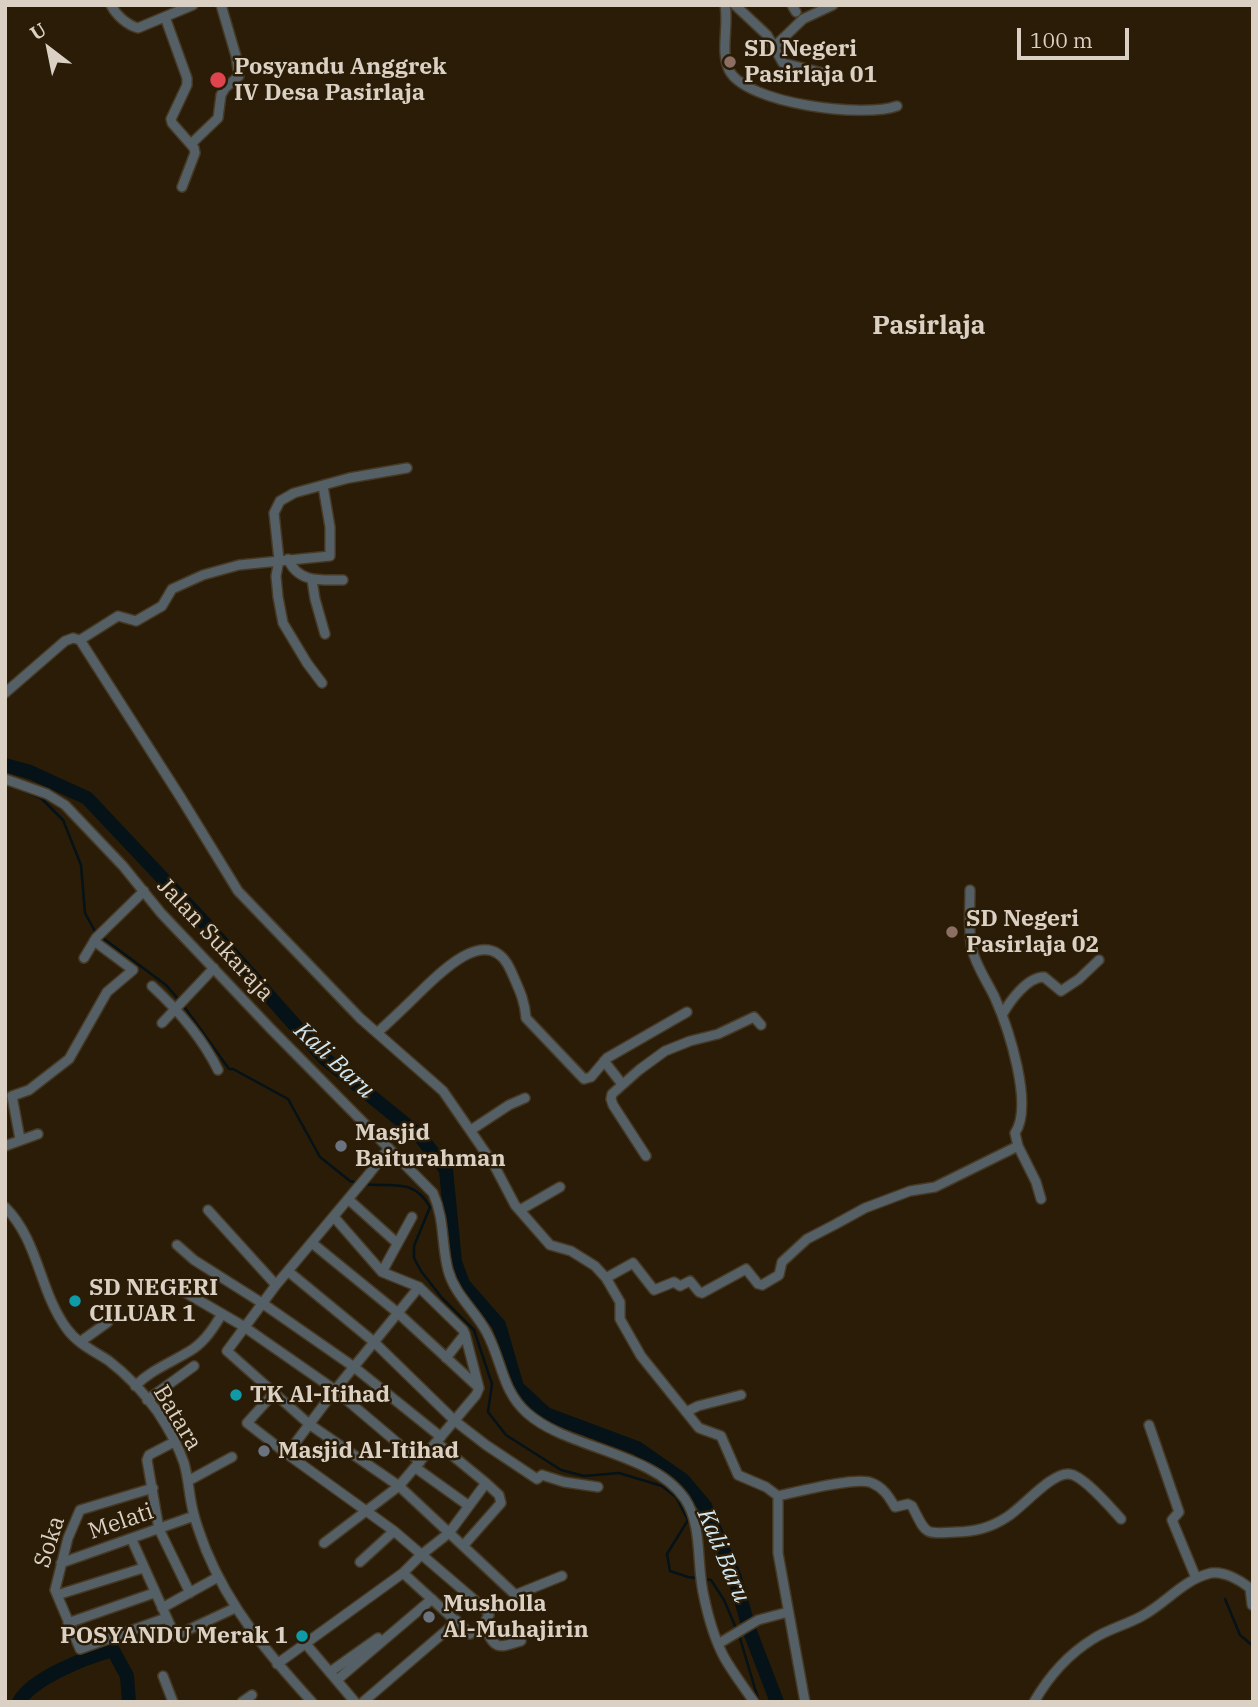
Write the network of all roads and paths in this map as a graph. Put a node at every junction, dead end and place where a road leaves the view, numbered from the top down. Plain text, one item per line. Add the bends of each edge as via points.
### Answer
1 (111, 5) edge
2 (193, 5) edge
3 (221, 5) edge
4 (725, 5) edge
5 (735, 5) edge
6 (833, 5) edge
7 (165, 17) junction
8 (774, 47) junction
9 (827, 74) dead end
10 (897, 106) dead end
11 (191, 144) junction
12 (181, 187) dead end
13 (407, 468) dead end
14 (323, 486) junction
15 (283, 560) junction
16 (312, 580) junction
17 (343, 580) dead end
18 (325, 635) dead end
19 (80, 640) junction
20 (322, 683) dead end
21 (5, 693) edge
22 (5, 779) edge
23 (970, 890) dead end
24 (144, 891) junction
25 (97, 937) junction
26 (83, 958) dead end
27 (1099, 960) dead end
28 (214, 968) junction
29 (152, 986) dead end
30 (179, 1005) junction
31 (687, 1012) dead end
32 (1002, 1015) junction
33 (162, 1023) dead end
34 (761, 1025) dead end
35 (377, 1033) junction
36 (604, 1061) junction
37 (218, 1070) dead end
38 (622, 1084) junction
39 (525, 1098) dead end
40 (10, 1100) edge
41 (471, 1130) junction
42 (38, 1134) dead end
43 (20, 1139) junction
44 (5, 1146) edge
45 (1018, 1146) junction
46 (389, 1147) junction
47 (646, 1156) dead end
48 (560, 1187) dead end
49 (348, 1199) junction
50 (1041, 1199) dead end
51 (5, 1207) edge
52 (208, 1210) dead end
53 (520, 1210) junction
54 (334, 1217) junction
55 (412, 1217) dead end
56 (312, 1243) junction
57 (397, 1243) junction
58 (177, 1245) dead end
59 (289, 1272) junction
60 (382, 1272) junction
61 (606, 1278) junction
62 (276, 1284) junction
63 (419, 1287) junction
64 (181, 1290) dead end
65 (262, 1303) junction
66 (398, 1313) junction
67 (222, 1314) junction
68 (108, 1322) dead end
69 (243, 1326) junction
70 (465, 1334) junction
71 (80, 1342) junction
72 (374, 1342) junction
73 (446, 1357) junction
74 (194, 1366) dead end
75 (354, 1367) junction
76 (135, 1386) junction
77 (480, 1388) junction
78 (335, 1390) junction
79 (274, 1393) junction
80 (741, 1395) dead end
81 (147, 1400) junction
82 (686, 1412) junction
83 (455, 1421) junction
84 (309, 1424) junction
85 (1149, 1425) dead end
86 (438, 1439) junction
87 (174, 1442) junction
88 (287, 1454) junction
89 (232, 1457) dead end
90 (418, 1465) junction
91 (188, 1481) junction
92 (486, 1483) junction
93 (399, 1486) junction
94 (598, 1487) dead end
95 (153, 1488) junction
96 (778, 1496) junction
97 (469, 1506) junction
98 (366, 1512) junction
99 (194, 1517) junction
100 (1121, 1519) dead end
101 (159, 1530) junction
102 (394, 1531) junction
103 (449, 1533) junction
104 (132, 1540) junction
105 (324, 1543) dead end
106 (463, 1546) junction
107 (421, 1555) junction
108 (360, 1562) dead end
109 (61, 1563) junction
110 (144, 1568) junction
111 (403, 1573) junction
112 (562, 1576) dead end
113 (218, 1577) junction
114 (1196, 1578) junction
115 (1252, 1588) edge
116 (154, 1593) junction
117 (190, 1593) junction
118 (57, 1595) junction
119 (432, 1599) junction
120 (1252, 1605) edge
121 (162, 1608) junction
122 (235, 1608) junction
123 (788, 1612) junction
124 (166, 1618) junction
125 (409, 1618) junction
126 (456, 1620) junction
127 (68, 1623) junction
128 (470, 1634) dead end
129 (521, 1641) dead end
130 (305, 1643) junction
131 (718, 1644) junction
132 (277, 1664) junction
133 (330, 1672) junction
134 (163, 1676) dead end
135 (337, 1681) junction
136 (252, 1695) dead end
137 (173, 1702) edge
138 (242, 1702) edge
139 (312, 1702) edge
140 (355, 1702) edge
141 (363, 1702) edge
142 (754, 1702) edge
143 (805, 1702) edge
144 (1034, 1702) edge

1 - 7 street via 138,28
2 - 7 street
3 - 11 street via 239,76 221,95 218,118
4 - 10 street via 727,64 743,86 802,105 857,112
5 - 8 street
6 - 8 street via 803,19
7 - 11 street via 187,78 171,119
8 - 9 street via 783,63
11 - 12 street via 195,153
13 - 14 street
14 - 15 street via 294,494 276,506
14 - 15 street via 330,556
15 - 16 street
15 - 19 street via 239,565 196,577 170,590 158,609 133,622 118,616
15 - 20 street via 277,586 283,623
16 - 17 street
16 - 18 street
19 - 21 street via 65,641
19 - 35 street via 237,891
22 - 24 street, Jalan Sukaraja via 65,805
23 - 32 street via 972,951
24 - 25 street
24 - 28 street, Jalan Sukaraja
25 - 26 street
25 - 40 street via 133,970 107,992 69,1059
27 - 32 street via 1061,991 1044,977 1037,978 1012,999
28 - 30 street
28 - 46 street, Jalan Sukaraja
29 - 30 street
30 - 33 street
30 - 37 street
31 - 36 street
32 - 45 street via 1023,1101 1015,1133
34 - 38 street via 754,1017 718,1034 680,1044
35 - 36 street via 449,965 480,950 507,961 525,1003 526,1018 583,1078 591,1077
35 - 41 street via 443,1091
36 - 38 street
38 - 47 street via 611,1099
39 - 41 street
40 - 43 street
41 - 53 street
42 - 43 street
43 - 44 street
45 - 50 street
45 - 61 street via 935,1187 865,1208 816,1234 782,1262 779,1275 762,1285 746,1269 702,1293 690,1281 654,1290 633,1263
46 - 49 street
46 - 131 street, Jalan Sukaraja via 433,1193 440,1208 453,1285 489,1335 515,1401 562,1433 636,1463 682,1495 694,1519 699,1572
48 - 53 street
49 - 54 street
49 - 57 street
51 - 71 street, Batara via 29,1241 44,1290
52 - 62 street
53 - 61 street via 550,1245 571,1251
54 - 56 street
54 - 60 street
55 - 57 street
56 - 59 street
56 - 66 street
57 - 60 street
58 - 65 street
59 - 62 street
59 - 72 street
60 - 63 street
61 - 82 street via 621,1301 620,1319 641,1356
62 - 65 street
63 - 66 street
63 - 70 street
64 - 67 street
65 - 69 street
65 - 75 street
66 - 72 street
66 - 73 street
67 - 69 street
67 - 76 street via 194,1348 148,1373
68 - 71 street
69 - 78 street
69 - 79 street via 227,1351
70 - 73 street
70 - 77 street
71 - 76 street, Batara
72 - 75 street
72 - 83 street
73 - 77 street
74 - 81 street
75 - 78 street
75 - 86 street
76 - 81 street, Batara
77 - 83 street
78 - 84 street
78 - 90 street
79 - 84 street
79 - 88 street via 247,1423
80 - 82 street
81 - 87 street, Batara
82 - 96 street via 699,1428 721,1436 738,1475
83 - 86 street
83 - 94 street via 537,1479 544,1475
84 - 88 street
84 - 93 street
85 - 114 street via 1179,1512 1172,1520
86 - 90 street
86 - 92 street
87 - 91 street, Batara
87 - 95 street via 147,1458
88 - 98 street
89 - 91 street
90 - 93 street
90 - 97 street
91 - 99 street, Batara
92 - 97 street
92 - 106 street via 501,1503
93 - 98 street
93 - 103 street
95 - 101 street
95 - 109 street, Soka via 80,1510
96 - 100 street via 870,1481 886,1491 895,1507 912,1506 930,1534 974,1531 997,1522 1058,1475 1069,1474 1089,1485
96 - 123 street via 778,1553
97 - 103 street
98 - 102 street
98 - 105 street
99 - 101 street, Melati
99 - 113 street, Batara
101 - 104 street, Melati
101 - 117 street
102 - 107 street
102 - 108 street
103 - 106 street
103 - 107 street
104 - 109 street, Melati
104 - 110 street
106 - 112 street via 519,1599
107 - 111 street
107 - 129 street via 485,1609 489,1615 483,1625 495,1645
109 - 118 street, Soka
110 - 116 street
110 - 118 street
111 - 119 street
111 - 130 street
113 - 117 street
113 - 122 street, Batara
114 - 115 street via 1219,1573
114 - 144 street via 1142,1616 1093,1638 1059,1665
115 - 120 street
116 - 121 street
116 - 127 street
117 - 121 street
118 - 127 street, Soka
119 - 125 street
119 - 126 street
121 - 124 street
122 - 124 street via 178,1636 173,1635
122 - 132 street, Batara
123 - 131 street via 761,1619
123 - 143 street
124 - 127 street, Soka via 80,1649
125 - 133 street
125 - 135 street
126 - 128 street
126 - 141 street
130 - 132 street
130 - 133 street
131 - 142 street, Jalan Sukaraja
132 - 139 street, Batara
133 - 135 street
134 - 137 street
135 - 140 street
136 - 138 street

